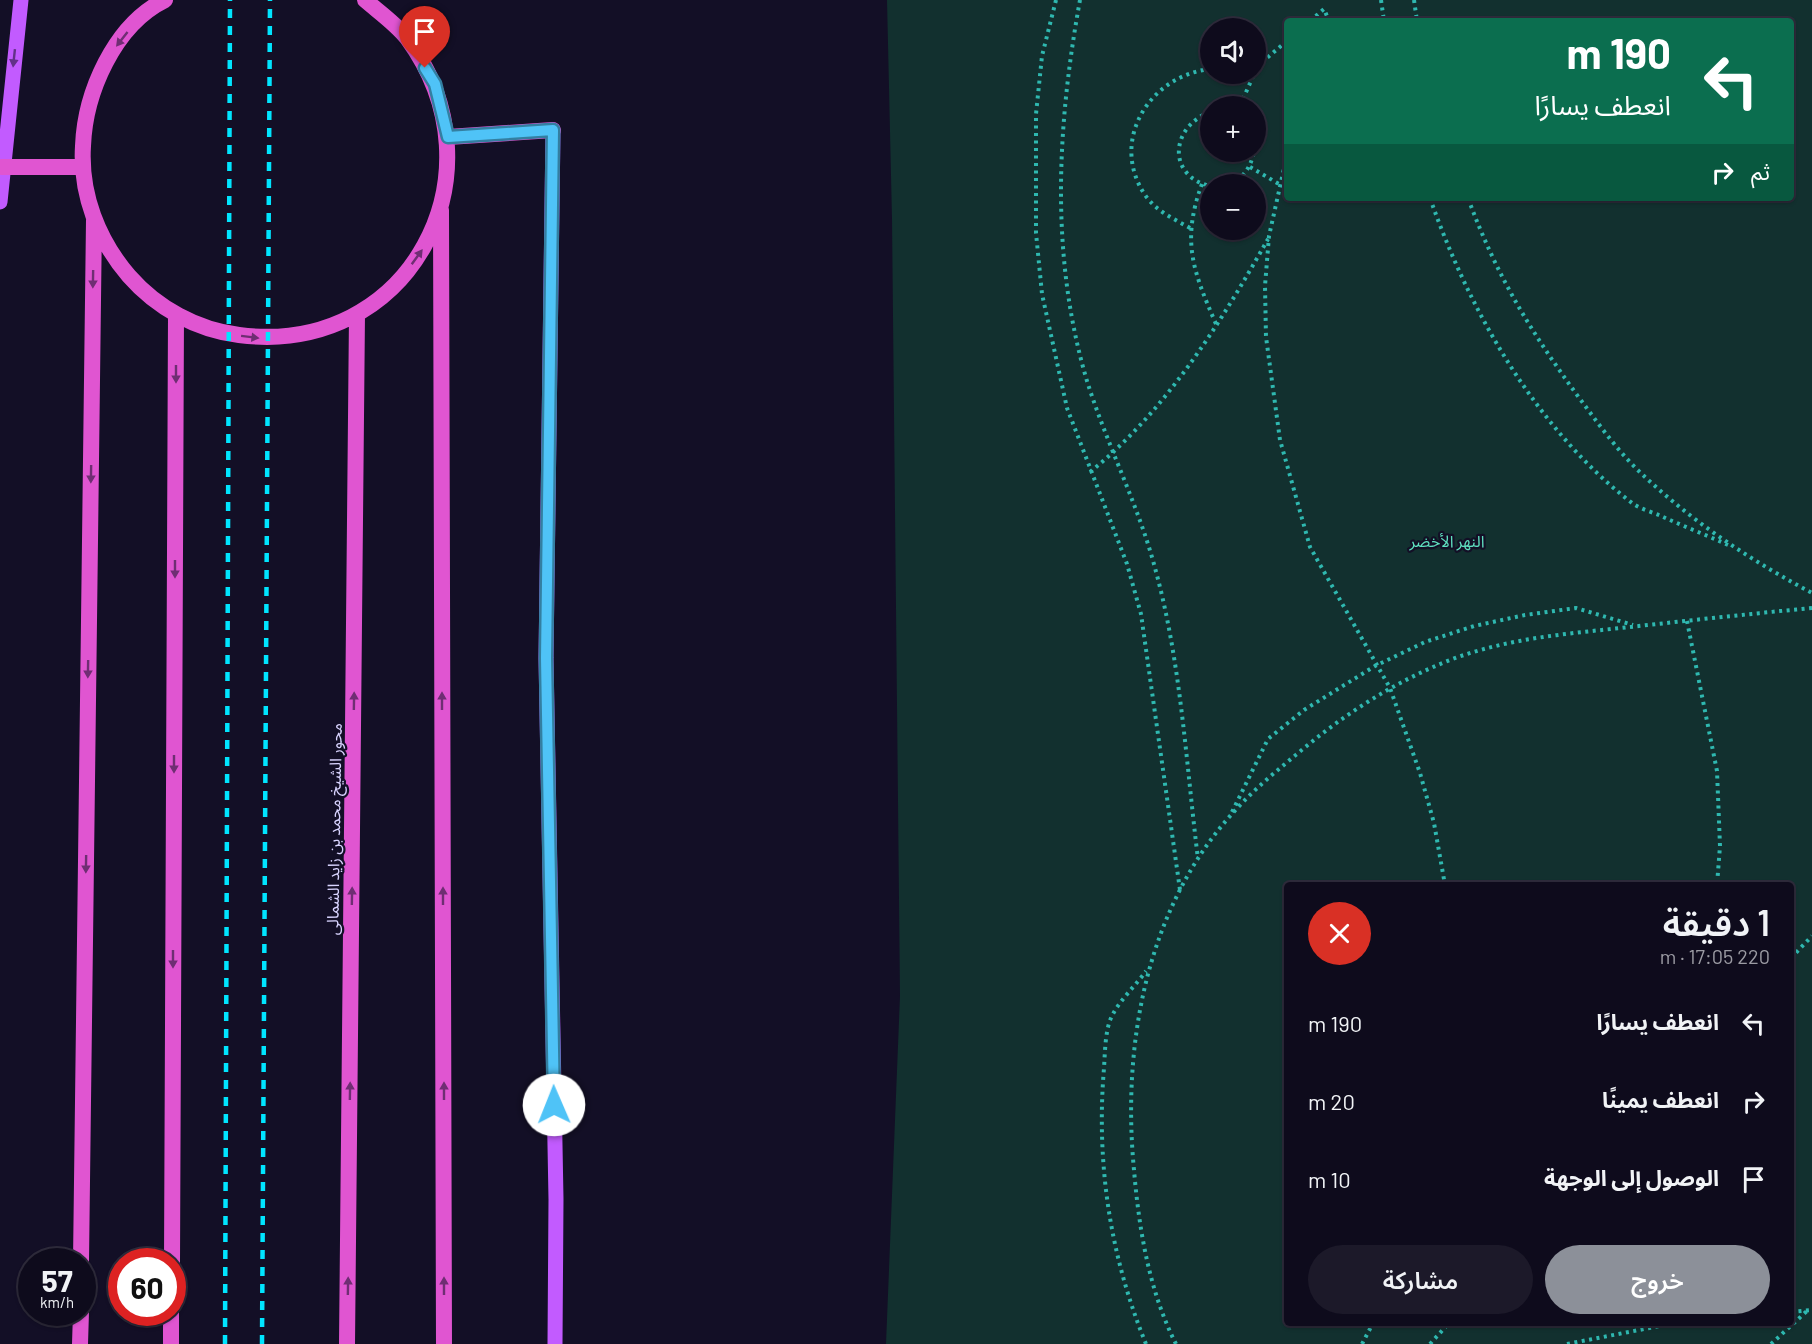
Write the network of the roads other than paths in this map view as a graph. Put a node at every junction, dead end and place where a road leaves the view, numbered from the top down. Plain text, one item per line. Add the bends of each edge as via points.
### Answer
1 (21, 0) edge
2 (365, 0) edge
3 (160, 1) edge
4 (553, 130) joint
5 (448, 137) junction
6 (82, 166) junction
7 (2, 167) junction
8 (0, 202) edge
9 (441, 210) junction
10 (94, 220) junction
11 (357, 314) junction
12 (176, 315) junction
13 (81, 1248) edge
14 (172, 1248) edge
15 (81, 1326) edge
16 (171, 1326) edge
17 (80, 1344) edge
18 (171, 1344) edge
19 (347, 1344) edge
20 (444, 1344) edge
21 (555, 1344) edge

1 -> 7 main road
2 - 5 highway via 406,37 435,84
3 -> 6 highway via 123,35 98,75 84,120
4 - 5 highway
4 - 21 main road via 546,658
5 - 9 highway via 448,174
6 - 7 highway
6 - 10 highway
7 - 8 main road
11 -> 9 highway via 394,287 422,251
20 -> 9 highway
10 - 12 highway via 113,258 142,290
10 -> 13 highway
12 -> 11 highway via 220,333 267,339 314,332
19 -> 11 highway, محور الشيخ محمد بن زايد الشمالى
12 -> 14 highway
15 - 17 highway
16 - 18 highway

